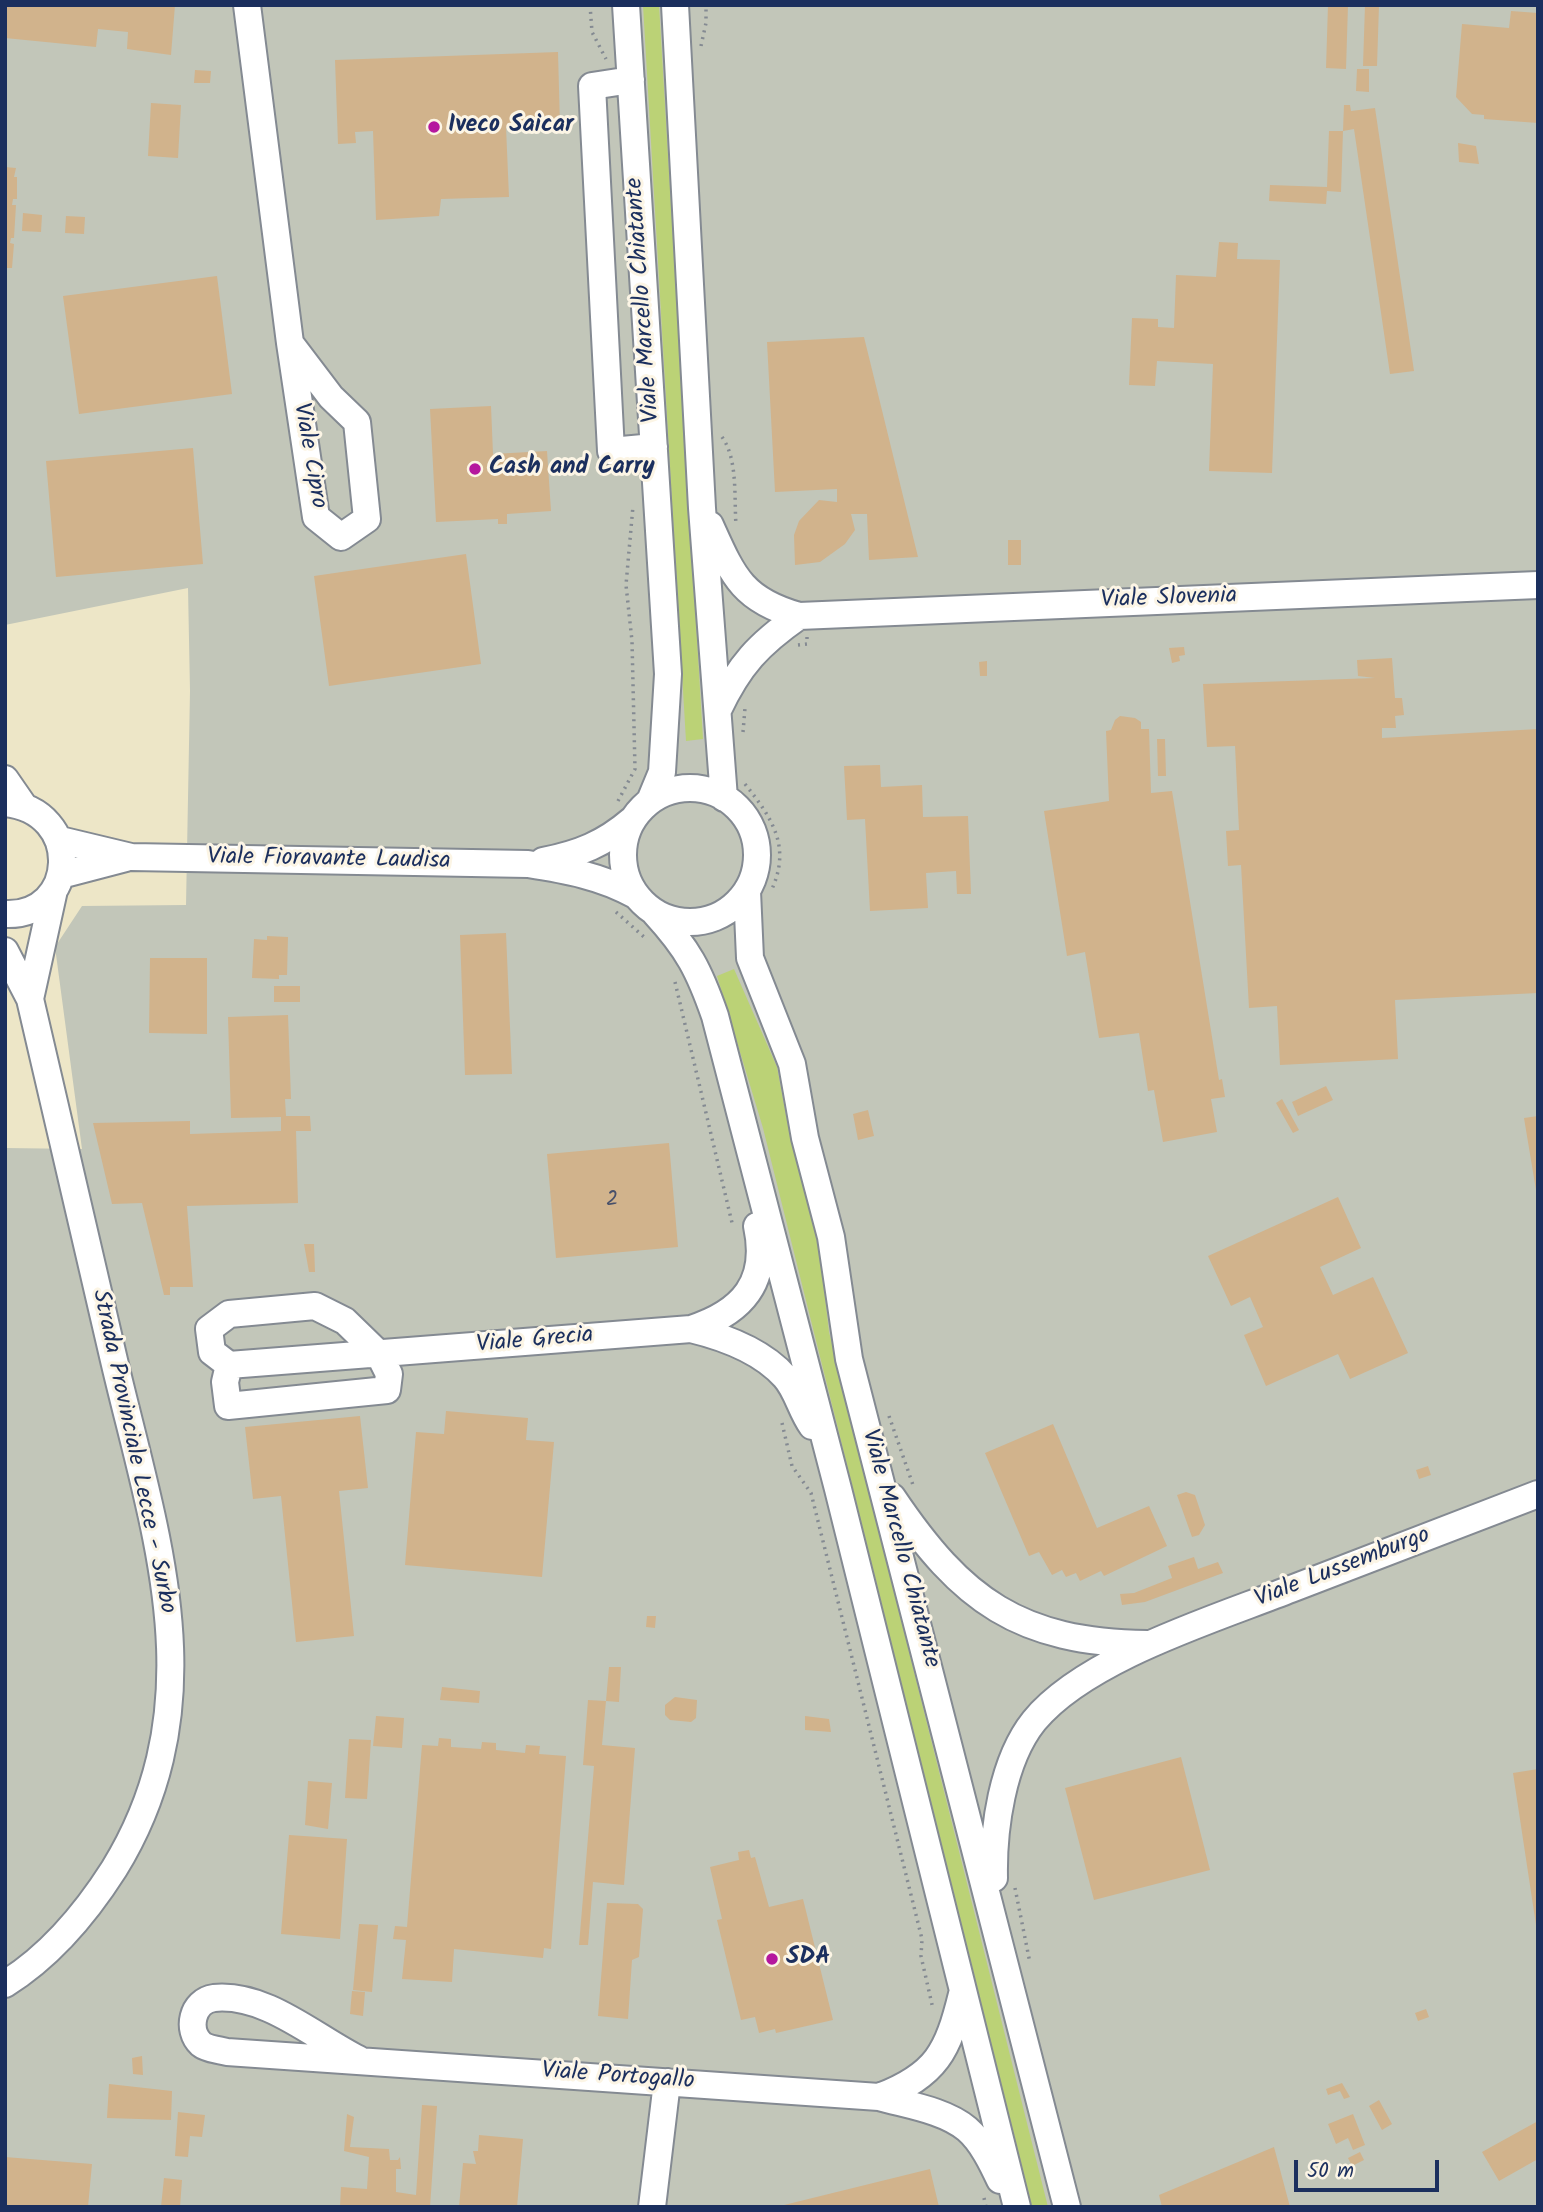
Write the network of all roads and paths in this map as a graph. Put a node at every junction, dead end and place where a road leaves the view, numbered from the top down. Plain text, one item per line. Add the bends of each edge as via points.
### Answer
1 (247, 5) edge
2 (626, 5) edge
3 (706, 5) edge
4 (675, 6) edge
5 (699, 54) dead end
6 (631, 80) junction
7 (290, 343) junction
8 (720, 435) dead end
9 (654, 447) junction
10 (702, 508) junction
11 (736, 536) dead end
12 (1538, 585) edge
13 (803, 616) junction
14 (790, 647) dead end
15 (746, 702) dead end
16 (718, 711) junction
17 (743, 739) dead end
18 (5, 779) edge
19 (734, 790) junction
20 (650, 801) junction
21 (14, 804) edge
22 (632, 820) junction
23 (60, 840) junction
24 (131, 857) junction
25 (528, 864) junction
26 (57, 883) junction
27 (758, 892) junction
28 (635, 895) junction
29 (655, 913) junction
30 (5, 914) edge
31 (5, 951) edge
32 (30, 999) junction
33 (746, 1130) junction
34 (691, 1329) junction
35 (379, 1354) junction
36 (229, 1366) junction
37 (888, 1414) dead end
38 (827, 1448) junction
39 (881, 1481) junction
40 (914, 1490) dead end
41 (1538, 1494) edge
42 (1149, 1644) junction
43 (1013, 1880) dead end
44 (995, 1921) junction
45 (1032, 1973) dead end
46 (5, 1984) edge
47 (963, 1990) junction
48 (358, 2059) junction
49 (667, 2082) junction
50 (879, 2097) junction
51 (652, 2207) edge
52 (1016, 2207) edge
53 (1067, 2207) edge

1 - 7 street, Viale Cipro
2 - 6 street, Viale Marcello Chiatante
3 - 5 path
4 - 10 street, Viale Marcello Chiatante
6 - 9 street, Viale Marcello Chiatante
6 - 9 street via 592,86 611,451
7 - 7 street, Viale Cipro via 316,517 341,537 368,519 357,422 331,397
8 - 11 path via 728,445 732,467
9 - 20 street, Viale Marcello Chiatante via 668,674 662,772
10 - 13 street, Viale Slovenia via 730,570 746,591 770,608
10 - 16 street, Viale Marcello Chiatante
12 - 13 street, Viale Slovenia
13 - 14 path via 807,644
13 - 16 street via 766,639 751,655
15 - 17 path
16 - 19 street, Viale Marcello Chiatante
18 - 21 street
19 - 20 street, Viale Marcello Chiatante via 687,788
19 - 27 street, Viale Marcello Chiatante via 757,850
19 - 27 path via 773,821 779,842 780,862
20 - 22 street, Viale Marcello Chiatante
21 - 23 street via 39,813
22 - 25 street, Viale Fioravante Laudisa via 608,841
22 - 28 street, Viale Marcello Chiatante via 622,858
23 - 24 street, Viale Fioravante Laudisa
23 - 26 street, Strada Provinciale Lecce - Surbo via 63,857
24 - 25 street, Viale Fioravante Laudisa
24 - 26 street, Viale Fioravante Laudisa
25 - 28 street, Viale Fioravante Laudisa via 576,872
26 - 30 street via 42,903
26 - 32 street, Strada Provinciale Lecce - Surbo
27 - 29 street, Viale Marcello Chiatante via 695,923
27 - 39 street, Viale Marcello Chiatante via 750,958 792,1064 831,1237 849,1359
28 - 29 street, Viale Marcello Chiatante
29 - 33 street, Viale Marcello Chiatante via 684,945 700,973
31 - 32 street, Strada Provinciale Lecce - Surbo
32 - 46 street, Strada Provinciale Lecce - Surbo via 162,1568 172,1682 166,1738 151,1794 131,1842 100,1891 61,1938
33 - 34 street, Viale Grecia via 750,1195 762,1251 756,1280 719,1320
33 - 38 street, Viale Marcello Chiatante
34 - 35 street, Viale Grecia
34 - 38 street, Viale Grecia via 724,1337 785,1377
35 - 36 street, Viale Grecia
35 - 36 street via 345,1321 316,1306 229,1314 209,1329 212,1352
35 - 36 street via 389,1374 387,1390 228,1406 225,1382
37 - 40 path
38 - 47 street, Viale Marcello Chiatante
39 - 42 street, Viale Lussemburgo via 942,1565 1010,1618 1108,1644
39 - 44 street, Viale Marcello Chiatante
41 - 42 street, Viale Lussemburgo
42 - 44 street, Viale Lussemburgo via 1066,1690 1033,1723 1014,1760 995,1827
43 - 45 path
44 - 53 street, Viale Marcello Chiatante
47 - 50 street, Viale Portogallo via 951,2037 941,2055 917,2080
47 - 52 street, Viale Marcello Chiatante
48 - 48 street, Viale Portogallo via 261,2004 212,1998 199,2006 192,2018 202,2046 227,2052
48 - 49 street, Viale Portogallo
49 - 50 street, Viale Portogallo
49 - 51 street
50 - 52 street, Viale Portogallo via 942,2116 967,2129 988,2155

